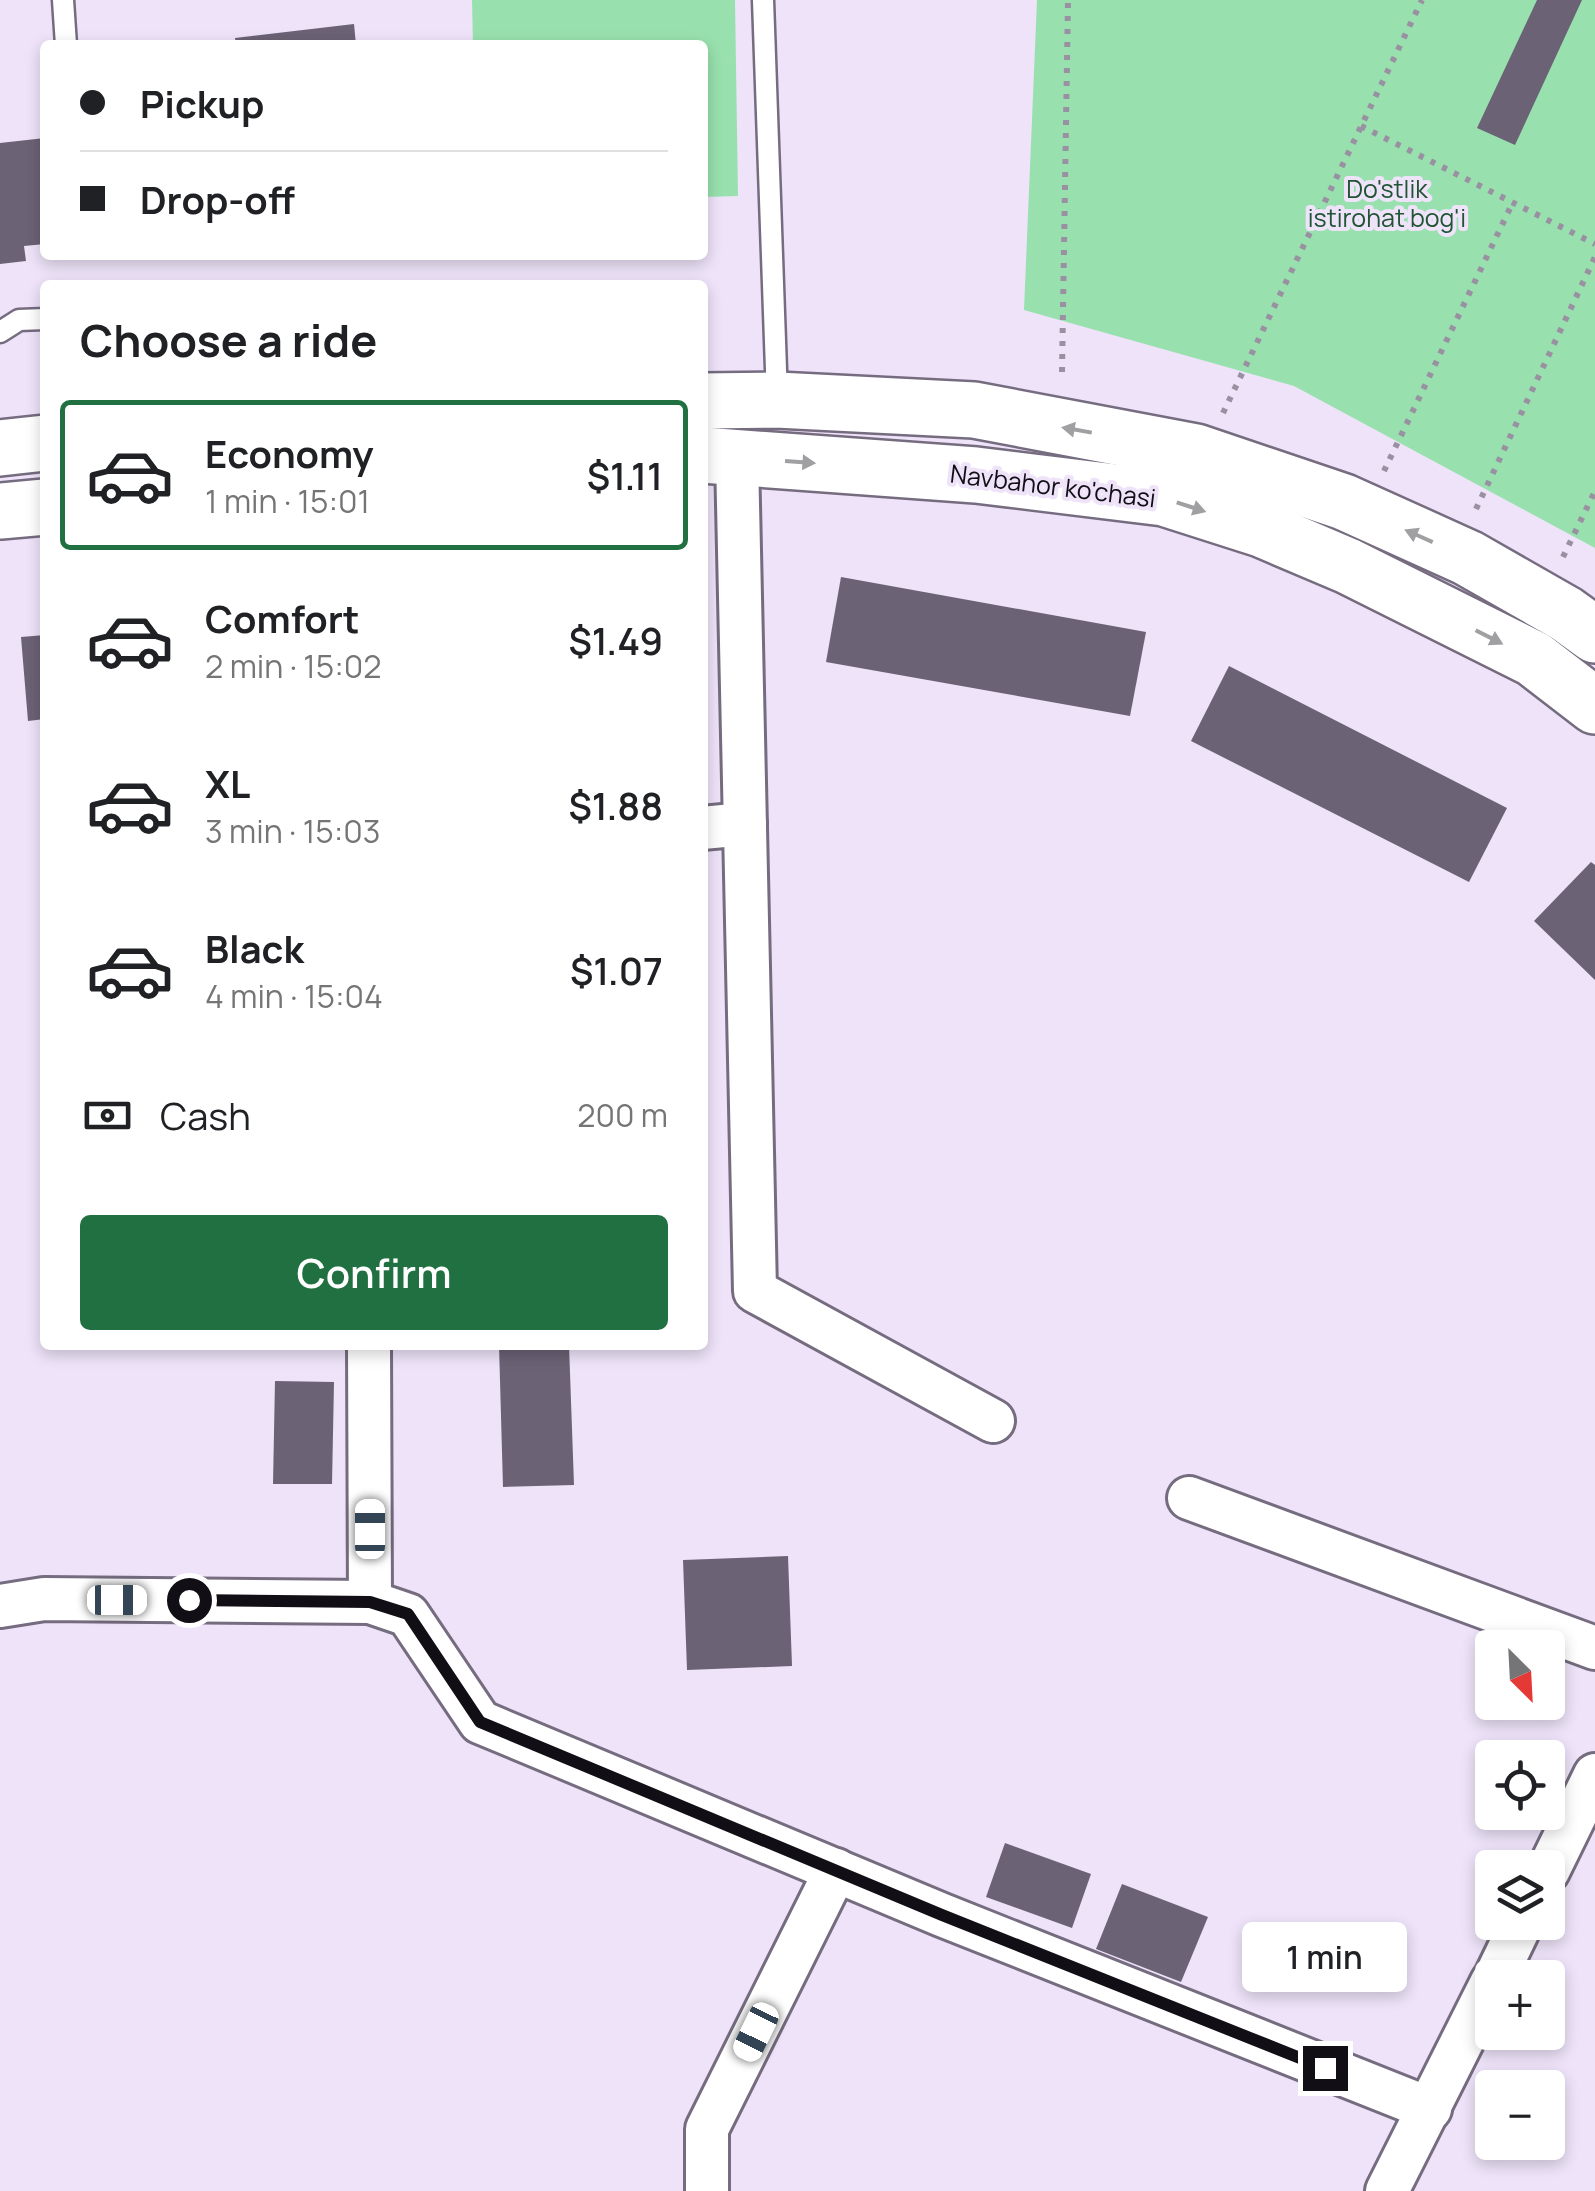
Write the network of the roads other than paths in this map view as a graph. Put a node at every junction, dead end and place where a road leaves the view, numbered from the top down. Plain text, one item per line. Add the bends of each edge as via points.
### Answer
1 (63, 0) edge
2 (763, 0) edge
3 (66, 40) edge
4 (40, 318) edge
5 (10, 320) edge
6 (0, 332) edge
7 (777, 400) junction
8 (708, 401) edge
9 (40, 444) edge
10 (0, 448) edge
11 (720, 457) edge
12 (40, 507) edge
13 (0, 511) edge
14 (1595, 635) edge
15 (1595, 706) edge
16 (745, 824) junction
17 (708, 827) edge
18 (369, 1350) edge
19 (993, 1421) dead end
20 (1189, 1498) dead end
21 (370, 1602) junction
22 (0, 1606) edge
23 (1595, 1648) edge
24 (1595, 1775) edge
25 (1558, 1850) edge
26 (836, 1870) junction
27 (1475, 2018) edge
28 (1430, 2109) junction
29 (707, 2191) edge
30 (1387, 2191) edge

1 - 3 lane
2 - 7 lane
4 - 5 lane
5 - 6 lane
7 - 8 street
14 -> 7 street via 1468,558 1344,502 1196,452 974,410
9 - 10 street
11 -> 15 street, Navbahor ko'chasi via 976,475 1164,498 1348,566 1534,659
11 - 16 street
12 - 13 street
16 - 17 street
16 - 19 street via 755,1291
18 - 21 street
20 - 23 street
21 - 22 street via 44,1599
21 - 26 street via 408,1614 480,1722
24 - 25 street
26 - 28 street
26 - 29 street via 707,2130
27 - 28 street
28 - 30 street

